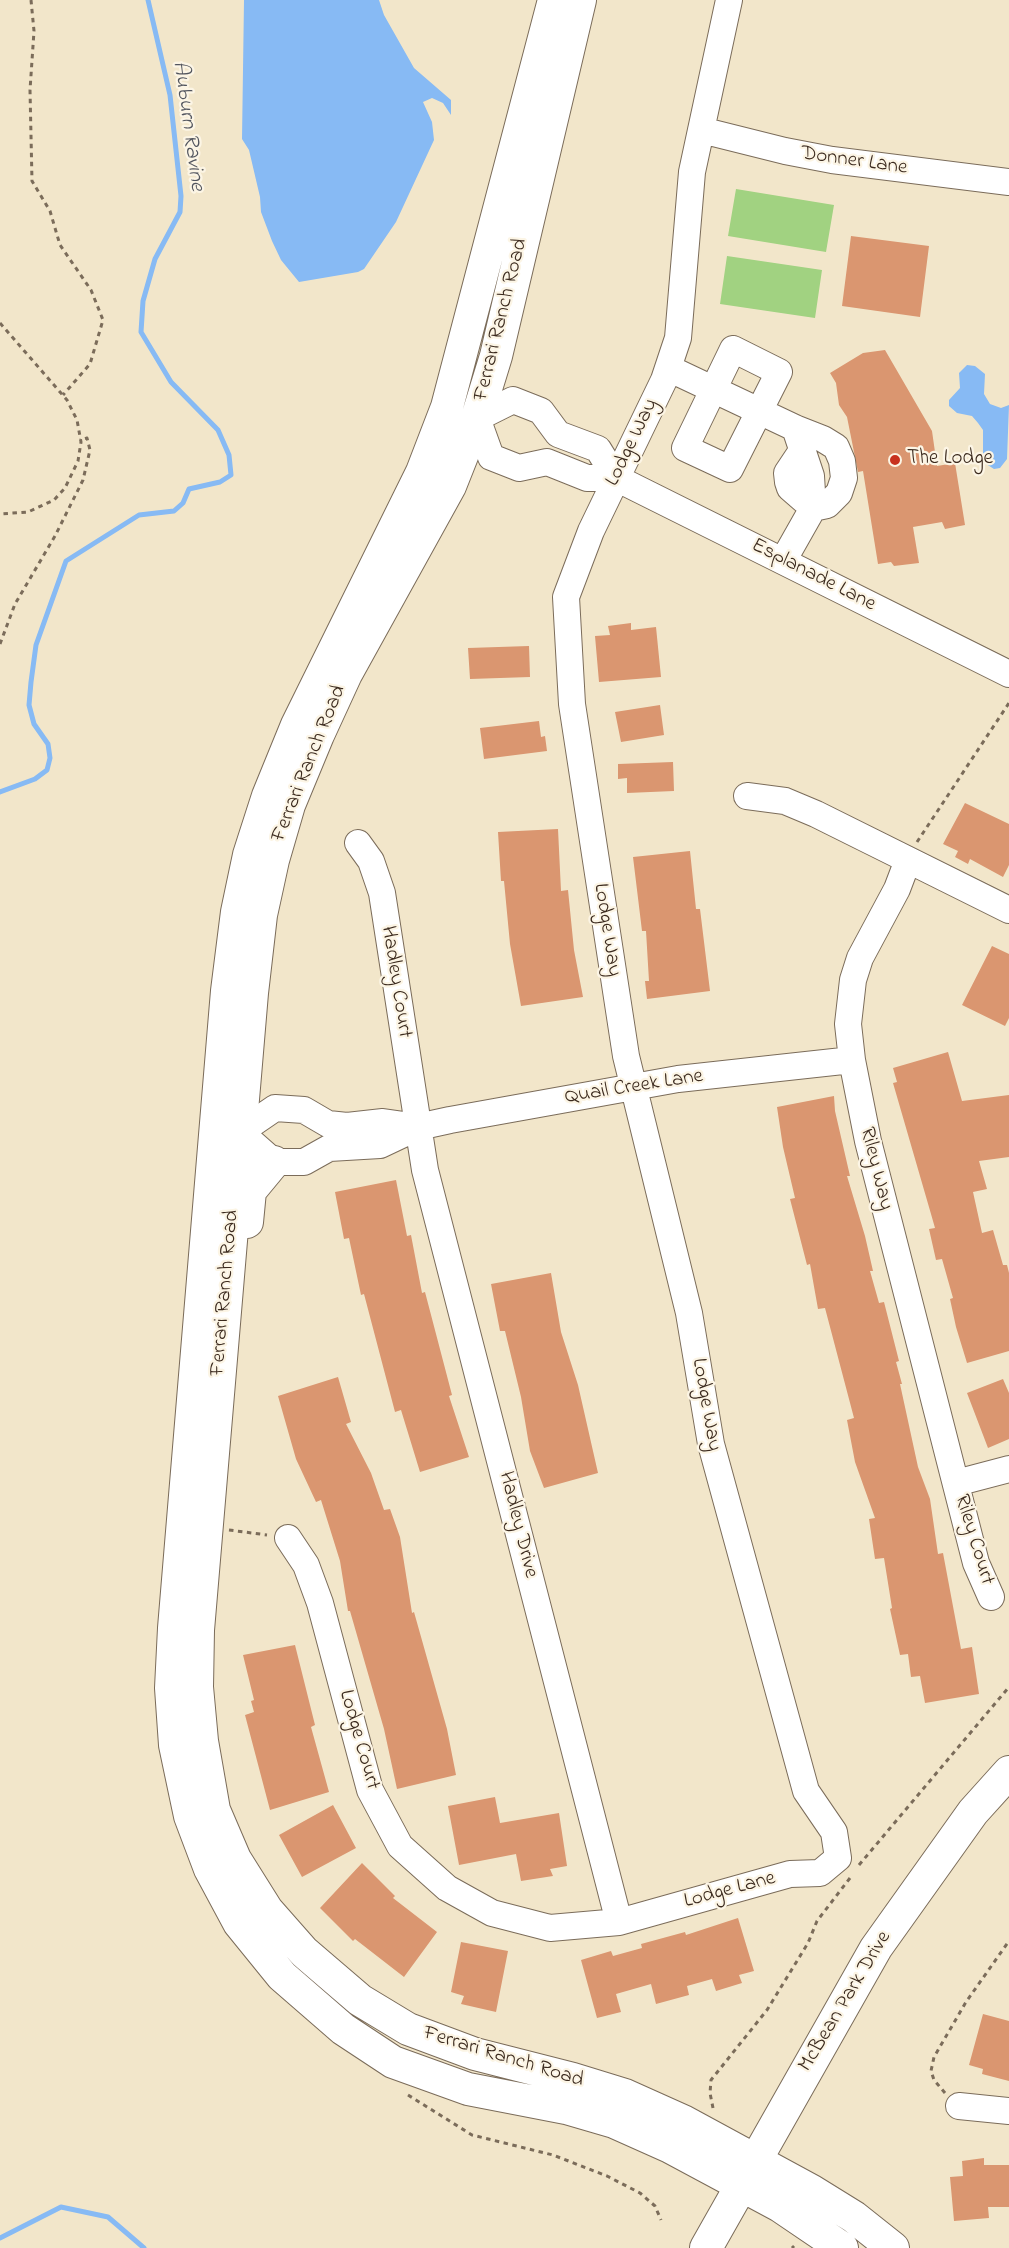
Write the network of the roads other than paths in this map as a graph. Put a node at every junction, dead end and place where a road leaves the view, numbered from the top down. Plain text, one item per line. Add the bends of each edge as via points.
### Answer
1 (554, 0) edge
2 (729, 0) edge
3 (576, 7) edge
4 (701, 130) junction
5 (1009, 182) edge
6 (668, 368) junction
7 (714, 390) junction
8 (447, 407) junction
9 (759, 411) junction
10 (477, 418) junction
11 (558, 434) junction
12 (799, 439) junction
13 (547, 462) junction
14 (616, 478) junction
15 (813, 508) junction
16 (783, 561) junction
17 (1009, 674) edge
18 (747, 796) dead end
19 (358, 843) dead end
20 (908, 860) junction
21 (1009, 910) edge
22 (852, 1060) junction
23 (633, 1087) junction
24 (417, 1127) junction
25 (228, 1131) junction
26 (329, 1136) junction
27 (274, 1162) junction
28 (217, 1403) junction
29 (1009, 1469) edge
30 (956, 1483) junction
31 (288, 1538) road end
32 (991, 1597) dead end
33 (1009, 1772) edge
34 (848, 1868) joint
35 (619, 1922) junction
36 (959, 2106) road end
37 (1009, 2111) edge
38 (748, 2173) junction
39 (706, 2248) edge
40 (842, 2248) edge
41 (893, 2248) edge

1 - 8 main road, Ferrari Ranch Road
2 - 4 street, Lodge Way
3 - 10 main road, Ferrari Ranch Road via 496,356
4 - 5 street, Donner Lane via 832,160
4 - 6 street, Lodge Way via 692,172 678,338
6 - 7 street
6 - 14 street, Lodge Way
7 - 9 street
7 - 9 street via 733,350 779,372
7 - 9 street via 685,448 730,469
8 - 10 main road
8 - 25 main road, Ferrari Ranch Road via 422,472 297,725 249,855 231,952
9 - 12 street
10 - 11 street via 513,400 541,411
10 - 13 street via 491,457 519,468
10 - 25 main road, Ferrari Ranch Road via 427,531 346,674 289,805 261,915
11 - 13 street
11 - 14 street via 598,449
12 - 15 street via 811,476
12 - 15 street via 823,439 836,447 842,461 844,478 839,493 827,506
13 - 14 street, Esplanade Lane via 586,478
14 - 16 street, Esplanade Lane
14 - 23 street, Lodge Way via 566,597 572,704
15 - 16 street
16 - 17 street, Esplanade Lane
18 - 20 street via 785,801
19 - 24 street, Hadley Court via 371,861 382,893
20 - 21 street
20 - 22 street, Riley Way via 856,969 848,1024
22 - 23 street, Quail Creek Lane
22 - 30 street, Riley Way via 868,1141
23 - 24 street, Quail Creek Lane
23 - 34 street, Lodge Way via 689,1313 711,1444 806,1791 834,1832
24 - 26 street, Quail Creek Lane via 380,1145
24 - 35 street, Hadley Drive
25 - 26 street via 275,1108 304,1110
25 - 27 street
25 - 28 main road, Ferrari Ranch Road
25 - 38 main road, Ferrari Ranch Road via 174,1628 171,1688 175,1745 190,1816 210,1869 239,1923 282,1976 343,2029 393,2062 468,2089 566,2108 614,2122 670,2147
26 - 27 street via 304,1162
27 - 28 main road via 250,1191 240,1298
28 - 38 main road, Ferrari Ranch Road via 198,1630 197,1687 202,1741 214,1810 235,1859 267,1910 304,1952 352,1993 408,2029 475,2054 625,2095 683,2121
29 - 30 street
30 - 32 street, Riley Court via 976,1563
31 - 35 street, Lodge Court via 306,1565 320,1603 370,1790 400,1846 447,1888 492,1913 550,1928
33 - 38 main road, McBean Park Drive via 973,1812 876,1948
34 - 35 street, Lodge Lane via 790,1874
36 - 37 street
38 - 39 main road, McBean Park Drive
38 - 40 main road, Ferrari Ranch Road via 795,2215
38 - 41 main road, Ferrari Ranch Road via 812,2191

